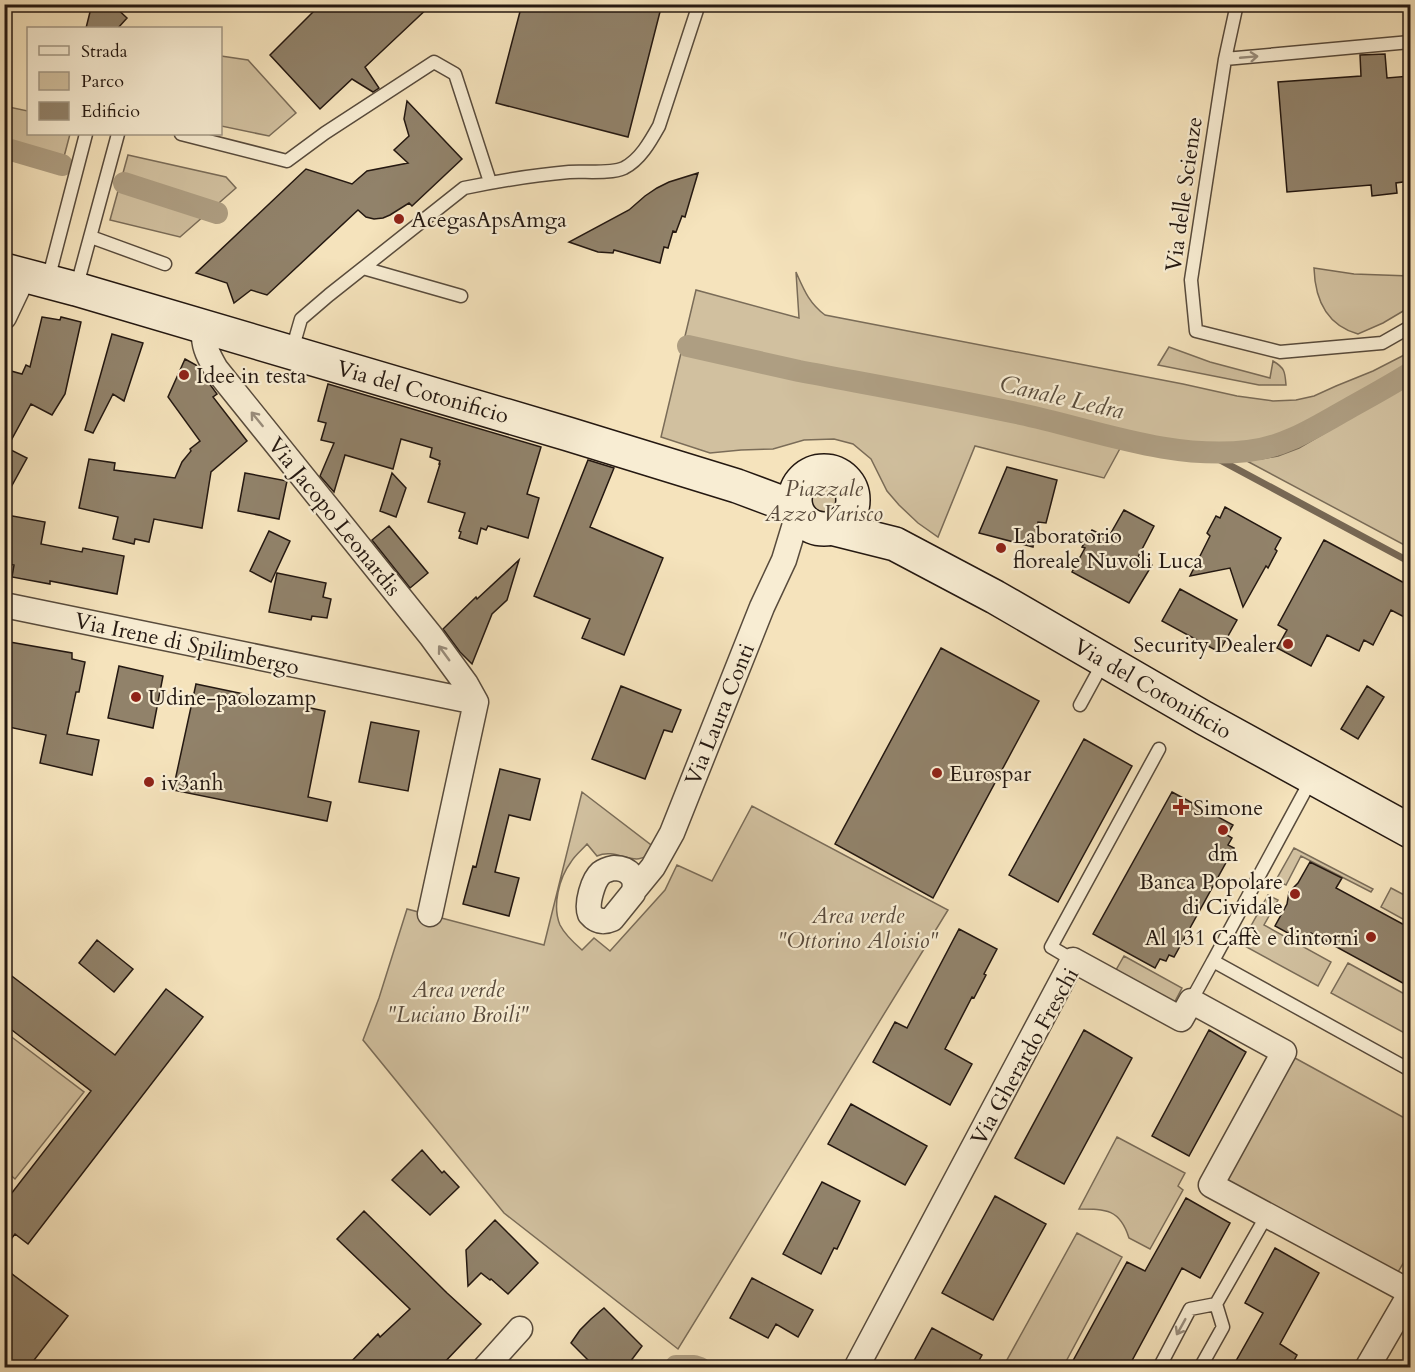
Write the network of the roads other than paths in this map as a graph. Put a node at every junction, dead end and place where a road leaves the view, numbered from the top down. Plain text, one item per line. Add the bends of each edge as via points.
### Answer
1 (699, 4) edge
2 (1237, 4) edge
3 (1410, 42) edge
4 (1225, 59) junction
5 (86, 135) edge
6 (118, 135) edge
7 (185, 135) edge
8 (490, 182) junction
9 (91, 237) junction
10 (165, 264) dead end
11 (363, 268) junction
12 (38, 279) edge
13 (461, 296) dead end
14 (4, 317) edge
15 (203, 327) junction
16 (1410, 327) edge
17 (291, 352) junction
18 (807, 476) junction
19 (737, 486) junction
20 (853, 496) junction
21 (809, 519) junction
22 (895, 544) junction
23 (4, 605) edge
24 (1105, 660) junction
25 (476, 702) junction
26 (1080, 705) dead end
27 (1159, 749) dead end
28 (1312, 777) junction
29 (1410, 831) edge
30 (631, 880) dead end
31 (430, 915) dead end
32 (1073, 960) junction
33 (1213, 961) junction
34 (1191, 1001) junction
35 (1410, 1070) edge
36 (1267, 1215) junction
37 (1410, 1293) edge
38 (1215, 1304) junction
39 (520, 1329) dead end
40 (485, 1368) edge
41 (856, 1368) edge
42 (1159, 1368) edge
43 (1200, 1368) edge
44 (1367, 1368) edge

1 - 8 lane via 659,126 638,157 623,169
2 - 4 lane, Via delle Scienze
4 -> 3 lane
4 - 16 lane, Via delle Scienze via 1191,280 1196,331 1280,352 1382,343
5 - 12 lane
6 - 9 lane
7 - 8 lane via 287,161 434,62 455,74
8 - 11 lane via 464,188
9 - 10 lane
9 - 12 lane
11 - 13 lane
11 - 17 lane via 301,319
12 - 14 street
12 - 15 main road, Via del Cotonificio
15 - 17 main road, Via del Cotonificio
25 -> 15 street, Via Jacopo Leonardis via 431,636 216,369 204,346
17 - 19 main road, Via del Cotonificio
18 - 19 main road, Via del Cotonificio
18 - 20 main road via 823,471 839,475
18 - 21 main road via 795,493
19 - 21 main road, Via del Cotonificio
20 - 21 main road via 846,520 839,525
20 - 22 main road, Via del Cotonificio
21 - 22 main road, Via del Cotonificio
21 - 30 street, Via Laura Conti via 762,607 672,833 653,867
22 - 24 main road, Via del Cotonificio
23 - 25 street, Via Irene di Spilimbergo
24 - 26 lane
24 - 28 main road, Via del Cotonificio
25 - 31 street
27 - 32 lane via 1051,947
28 - 29 main road, Via del Cotonificio
28 - 33 lane
32 - 34 street, Via Gherardo Freschi via 1181,1020
32 - 41 street, Via Gherardo Freschi
33 - 34 lane
33 - 35 lane
34 - 36 street via 1284,1052 1211,1185
36 - 37 street
36 - 38 lane
37 - 44 street
38 -> 42 lane via 1190,1310
38 - 43 lane via 1223,1327
39 - 40 street

